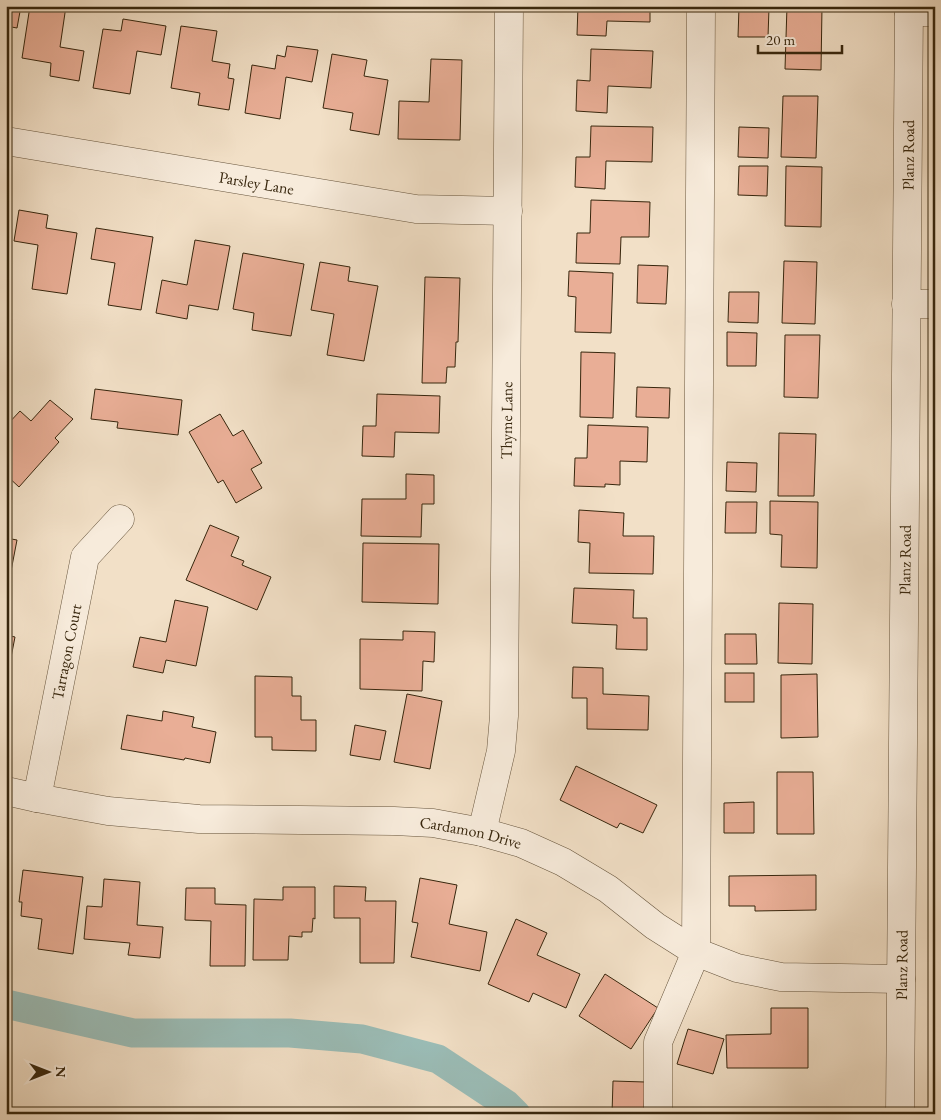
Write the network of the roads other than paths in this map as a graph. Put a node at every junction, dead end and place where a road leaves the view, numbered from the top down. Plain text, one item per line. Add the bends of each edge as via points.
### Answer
1 (509, 6) edge
2 (701, 6) edge
3 (917, 10) edge
4 (6, 141) edge
5 (508, 211) junction
6 (906, 304) junction
7 (935, 304) edge
8 (120, 519) dead end
9 (6, 791) edge
10 (37, 798) junction
11 (482, 832) junction
12 (696, 952) junction
13 (901, 979) junction
14 (658, 1114) edge
15 (900, 1114) edge

1 - 5 street, Thyme Lane
2 - 12 street
3 - 6 street, Planz Road
4 - 5 street, Parsley Lane via 416,209
5 - 11 street, Thyme Lane via 504,716 501,751
6 - 7 street
6 - 13 street, Planz Road
8 - 10 street, Tarragon Court via 85,557
9 - 10 street, Cardamon Drive
10 - 11 street, Cardamon Drive via 108,811 198,818 394,821 433,823
11 - 12 street, Cardamon Drive via 563,862 608,889 655,926
12 - 13 street, Cardamon Drive via 737,968 781,977
12 - 14 street via 658,1042
13 - 15 street, Planz Road

